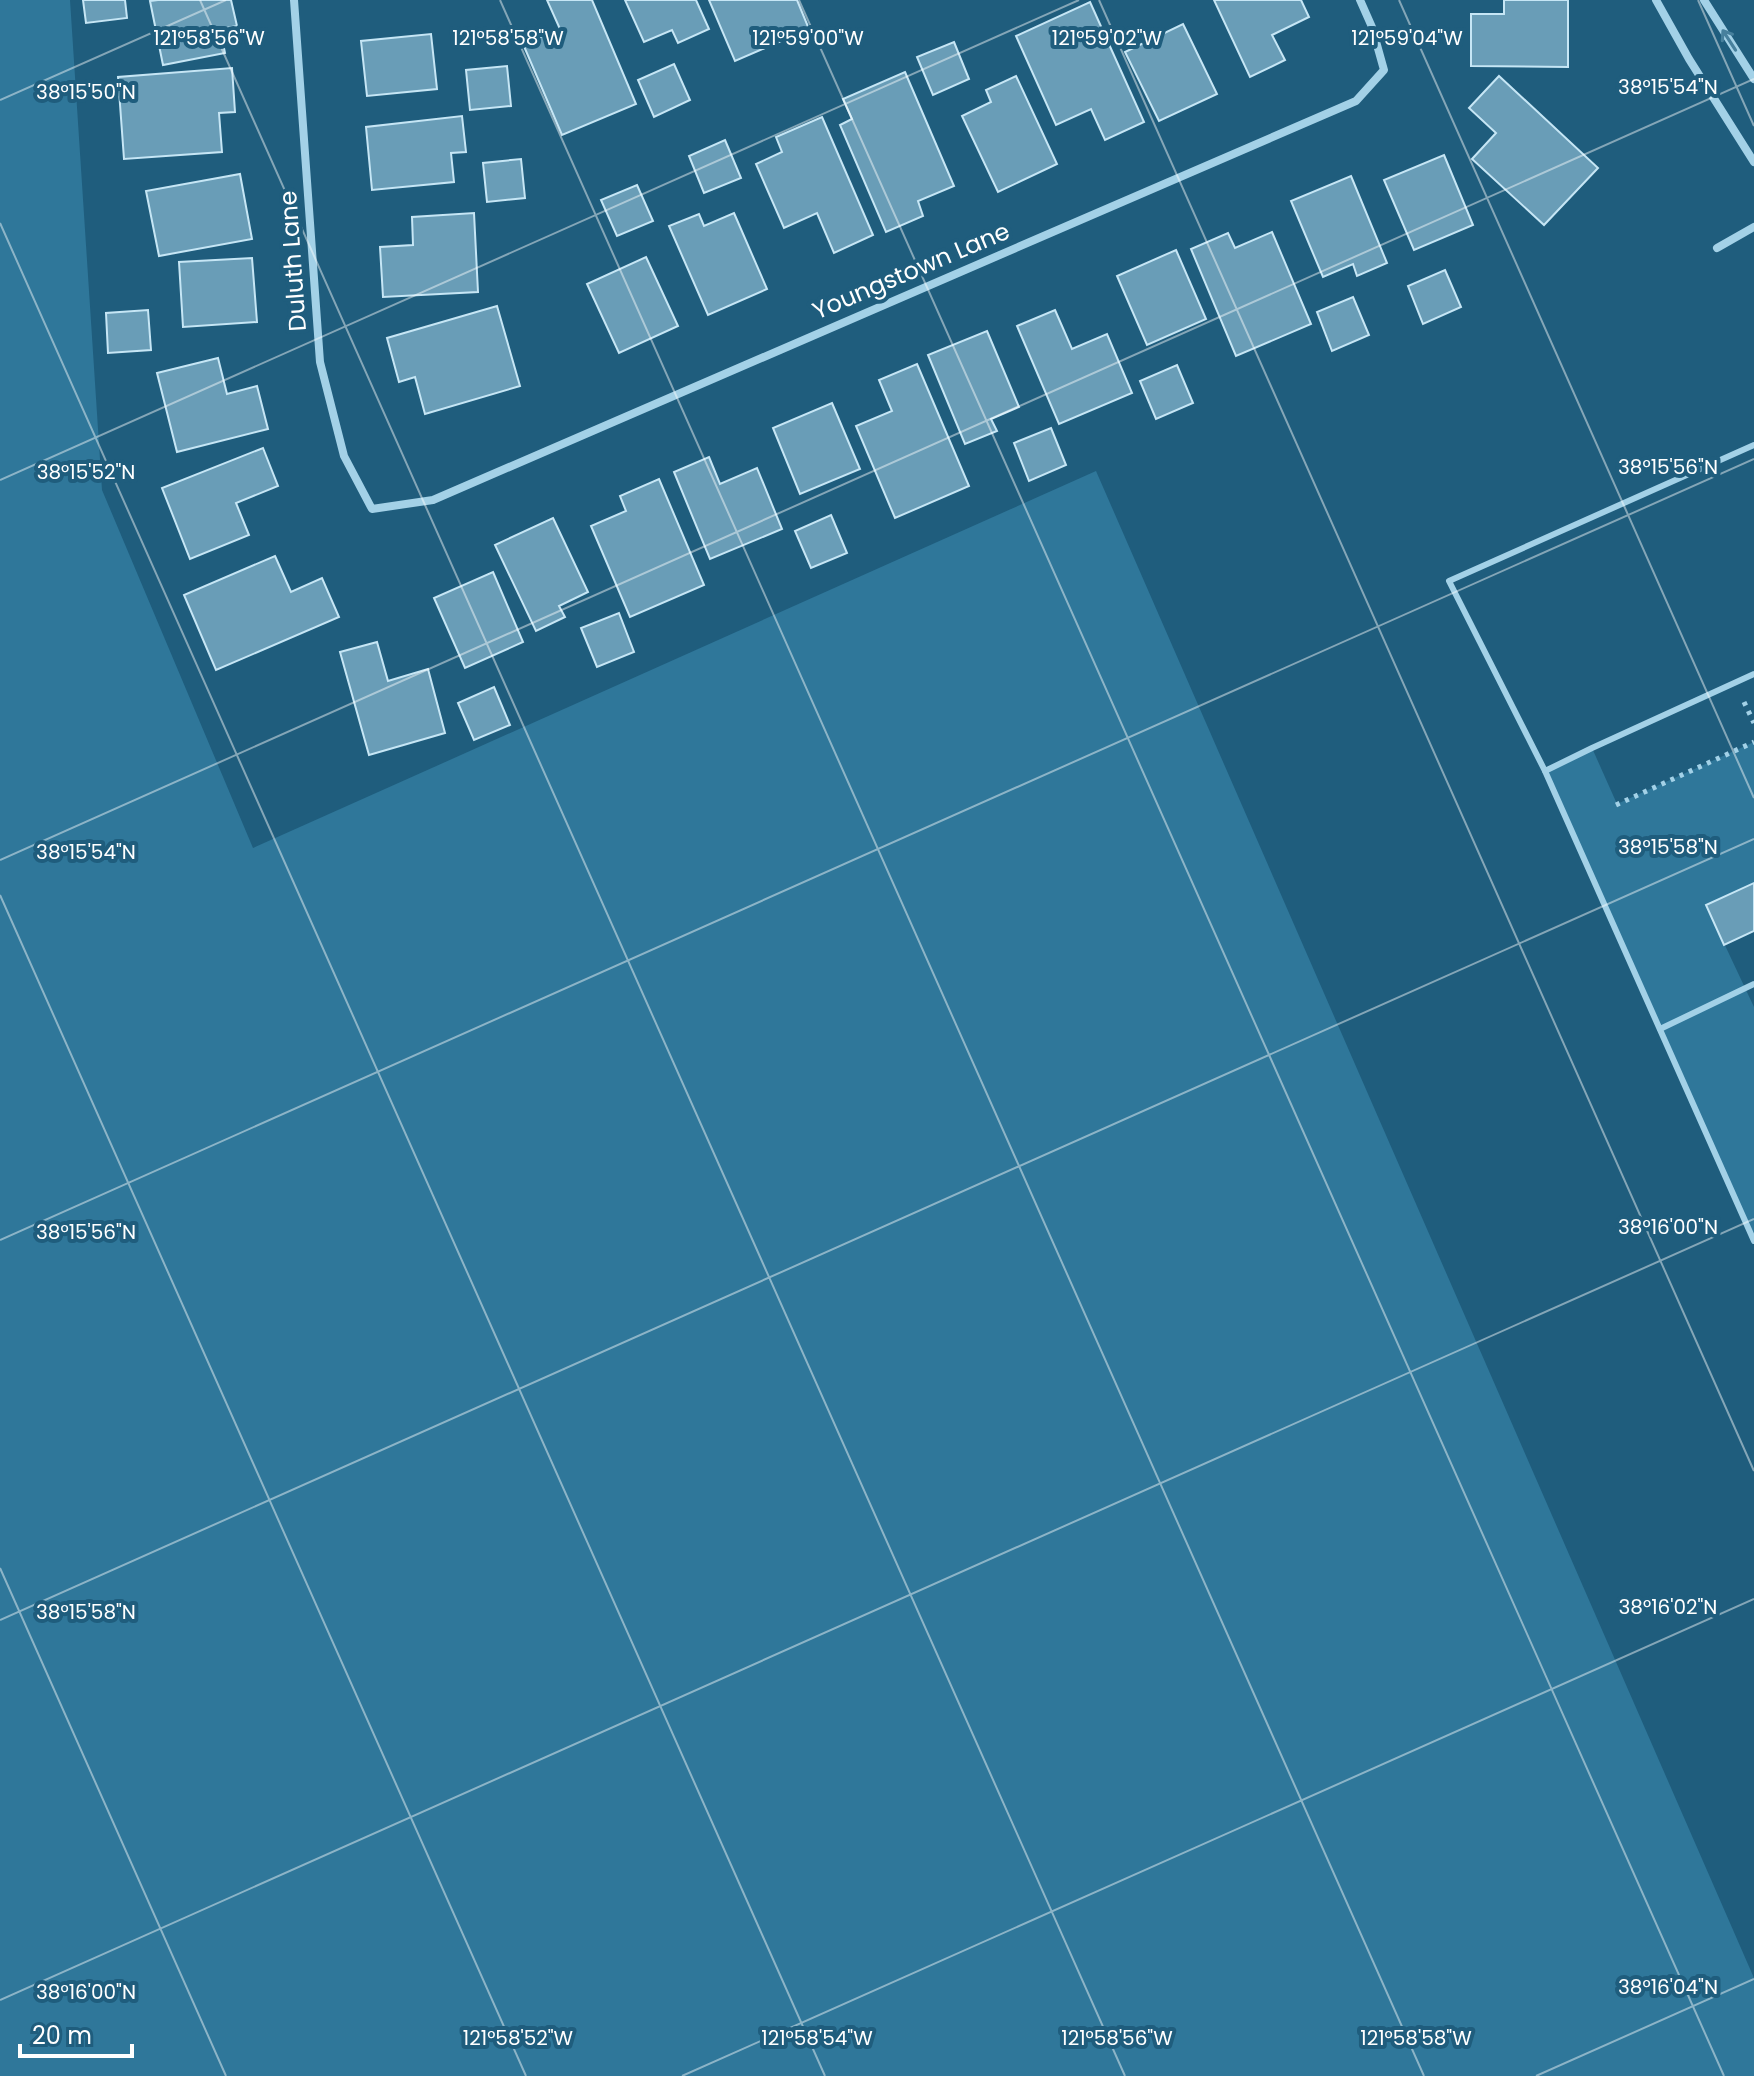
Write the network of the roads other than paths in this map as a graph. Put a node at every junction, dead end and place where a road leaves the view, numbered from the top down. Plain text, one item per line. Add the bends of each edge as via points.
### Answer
1 (294, 0) edge
2 (1360, 0) edge
3 (1656, 0) edge
4 (1704, 0) edge
5 (1754, 79) edge
6 (1754, 162) edge
7 (1754, 227) edge
8 (1717, 248) dead end
9 (1754, 445) edge
10 (372, 509) joint
11 (1754, 674) edge
12 (1545, 771) junction
13 (1754, 984) edge
14 (1660, 1029) junction
15 (1754, 1241) edge

1 - 10 street, Duluth Lane via 320,362 344,456
2 - 10 street, Youngstown Lane via 1384,70 1356,101 433,500
3 - 6 street
5 -> 4 street
7 - 8 street
9 - 12 lane via 1449,581
11 - 12 lane
12 - 14 lane
13 - 14 lane
14 - 15 lane

